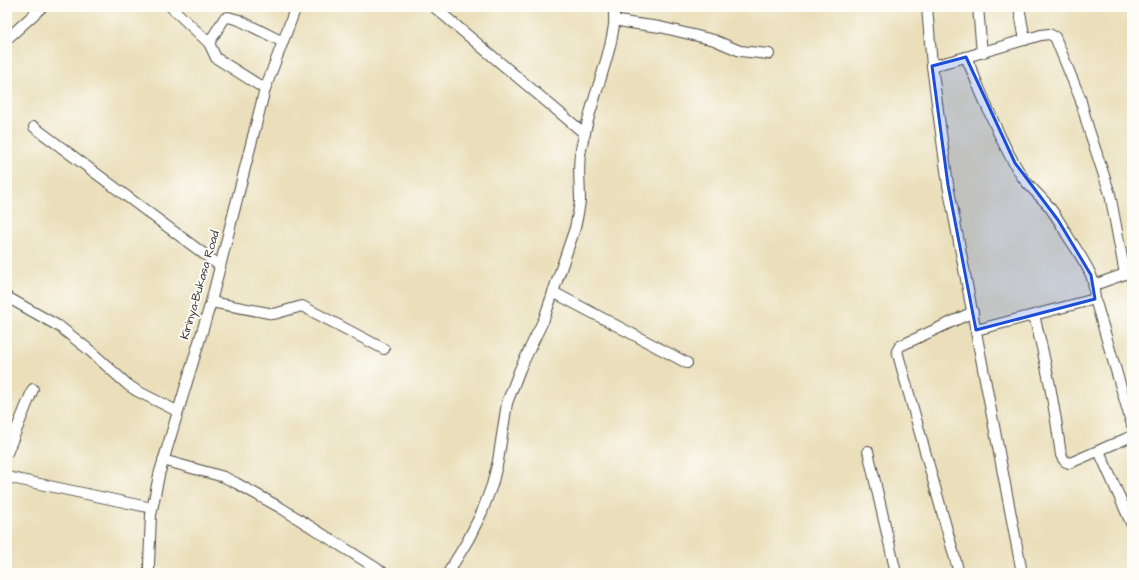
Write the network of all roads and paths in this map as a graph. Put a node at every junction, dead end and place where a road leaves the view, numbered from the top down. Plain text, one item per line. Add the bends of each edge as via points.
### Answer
1 (42, 7) edge
2 (171, 7) edge
3 (296, 7) edge
4 (434, 7) edge
5 (613, 7) edge
6 (927, 7) edge
7 (978, 7) edge
8 (1019, 7) edge
9 (615, 20) junction
10 (7, 39) edge
11 (1025, 40) junction
12 (283, 42) junction
13 (209, 43) junction
14 (982, 53) junction
15 (769, 54) dead end
16 (966, 57) junction
17 (932, 66) junction
18 (265, 89) junction
19 (34, 127) dead end
20 (585, 134) junction
21 (220, 266) junction
22 (1128, 273) edge
23 (1094, 285) junction
24 (553, 292) junction
25 (7, 297) edge
26 (1095, 299) junction
27 (211, 302) junction
28 (973, 312) junction
29 (1034, 315) junction
30 (976, 330) junction
31 (384, 349) dead end
32 (687, 363) dead end
33 (33, 388) dead end
34 (177, 411) junction
35 (1132, 425) edge
36 (1132, 436) edge
37 (1099, 450) junction
38 (868, 451) dead end
39 (7, 453) edge
40 (163, 460) junction
41 (7, 477) edge
42 (152, 508) junction
43 (1132, 525) edge
44 (150, 573) edge
45 (384, 573) edge
46 (448, 573) edge
47 (896, 573) edge
48 (958, 573) edge
49 (1022, 573) edge

1 - 10 street
2 - 13 street
3 - 12 street, Kirinya-Bukasa Road
4 - 20 street
5 - 9 street
6 - 17 street
7 - 14 street
8 - 11 street
9 - 15 street via 660,27 714,40 740,51
9 - 20 street
11 - 14 street
11 - 22 street via 1049,34 1055,37 1080,98 1110,194
12 - 13 street via 228,17 224,19
12 - 18 street, Kirinya-Bukasa Road
13 - 18 street via 216,58
14 - 16 street
16 - 17 street
16 - 23 street via 999,134 1023,178 1058,220 1080,255
17 - 28 street via 948,185
18 - 21 street, Kirinya-Bukasa Road
19 - 21 street
20 - 24 street via 580,166 578,213
21 - 27 street, Kirinya-Bukasa Road
22 - 23 street
23 - 26 street
24 - 32 street
24 - 46 street via 544,320 507,403 492,485 468,540
25 - 34 street via 60,327 136,391
26 - 29 street
26 - 35 street
27 - 31 street via 274,314 302,306
27 - 34 street, Kirinya-Bukasa Road
28 - 30 street
28 - 48 street via 900,346 897,351
29 - 30 street
29 - 37 street via 1055,408 1061,455 1069,463
30 - 49 street
33 - 39 street
34 - 40 street, Kirinya-Bukasa Road
36 - 37 street
37 - 43 street
38 - 47 street
40 - 42 street, Kirinya-Bukasa Road
40 - 45 street via 224,477 236,483 295,516
41 - 42 street
42 - 44 street, Kirinya-Bukasa Road

